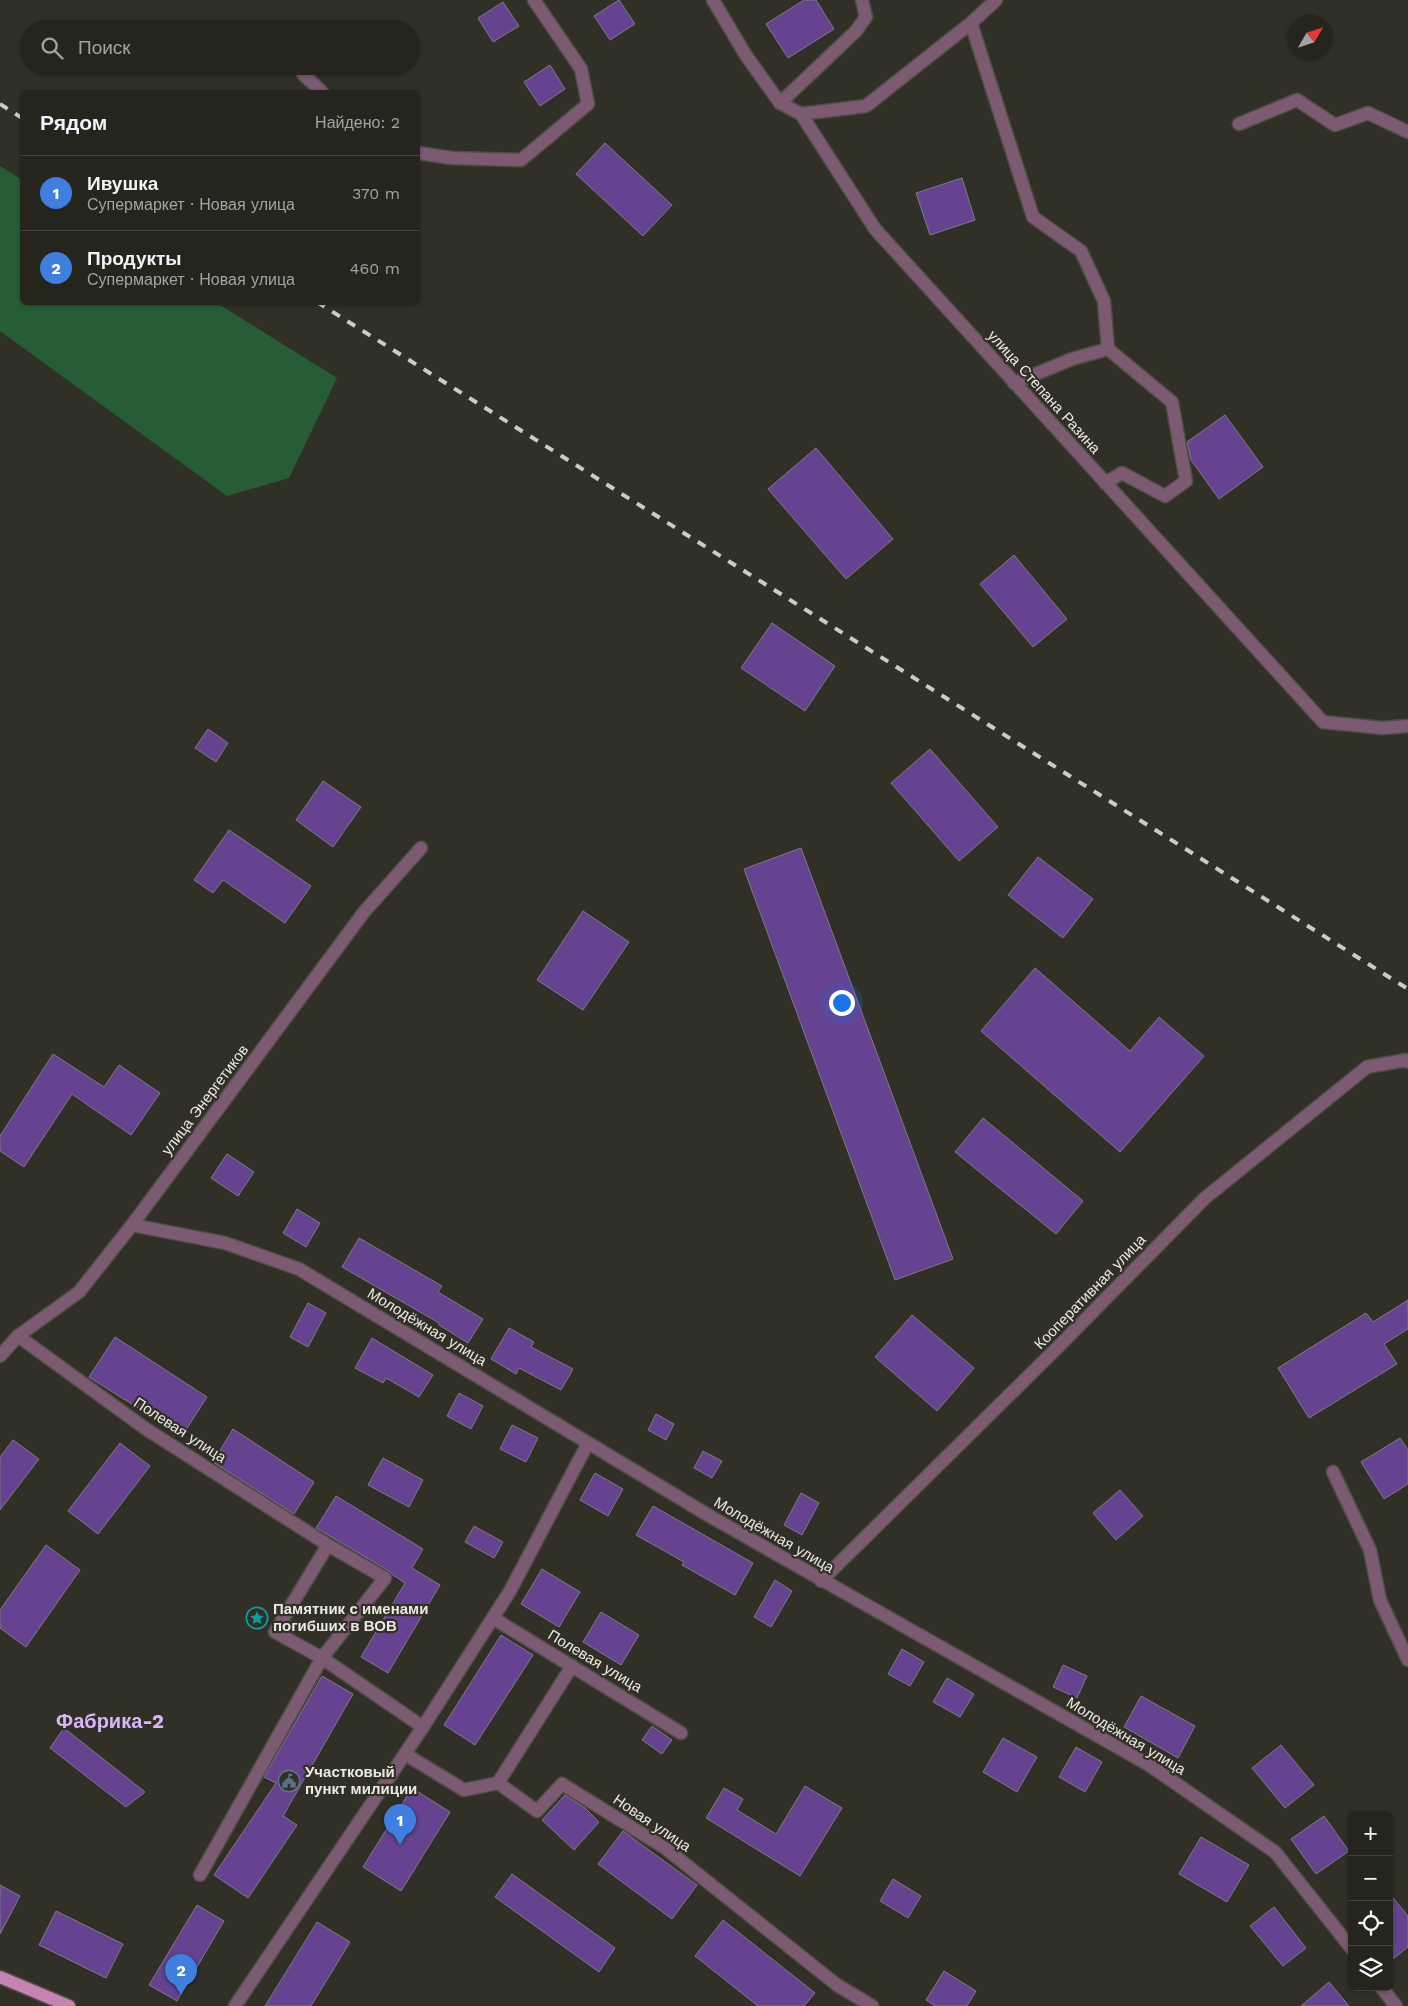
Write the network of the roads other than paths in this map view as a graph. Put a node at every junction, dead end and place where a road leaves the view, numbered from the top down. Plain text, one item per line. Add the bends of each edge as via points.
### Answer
1 (534, 0) edge
2 (713, 0) edge
3 (862, 0) edge
4 (996, 0) edge
5 (971, 23) junction
6 (304, 75) edge
7 (320, 90) edge
8 (780, 102) junction
9 (801, 114) junction
10 (1239, 124) dead end
11 (1408, 132) edge
12 (420, 152) edge
13 (1108, 349) junction
14 (1014, 383) junction
15 (1105, 483) junction
16 (1408, 726) edge
17 (421, 848) dead end
18 (1407, 1061) edge
19 (132, 1225) junction
20 (18, 1336) junction
21 (0, 1356) edge
22 (588, 1443) junction
23 (1333, 1472) dead end
24 (328, 1545) junction
25 (821, 1581) junction
26 (493, 1618) junction
27 (322, 1658) junction
28 (1408, 1660) edge
29 (572, 1666) junction
30 (423, 1727) junction
31 (681, 1733) dead end
32 (405, 1754) junction
33 (498, 1783) junction
34 (200, 1875) dead end
35 (1349, 1946) edge
36 (0, 1977) edge
37 (1385, 1991) edge
38 (70, 2006) edge
39 (235, 2006) edge
40 (872, 2006) edge
41 (1396, 2006) edge

1 - 12 street via 581,69 588,104 521,160 452,158
2 - 8 street, улица Степана Разина via 745,54
3 - 8 street via 866,18 856,31
4 - 5 street
5 - 9 street via 866,106
5 - 13 street via 1033,217 1081,251 1104,301
6 - 7 street
8 - 9 street, улица Степана Разина
9 - 14 street, улица Степана Разина via 875,229
10 - 11 street via 1297,100 1335,125 1368,113
13 - 14 street via 1072,359
13 - 15 street via 1172,402 1186,481 1165,496 1122,473
14 - 15 street, улица Степана Разина
15 - 16 street, улица Степана Разина via 1323,722 1382,728
17 - 19 street, улица Энергетиков via 364,912
18 - 25 street, Кооперативная улица via 1367,1068 1205,1198
19 - 20 street, улица Энергетиков via 80,1292
19 - 22 street, Молодёжная улица via 224,1243 299,1269
20 - 21 street, улица Энергетиков
20 - 24 street, Полевая улица via 146,1429
22 - 25 street, Молодёжная улица
22 - 26 street
23 - 28 street via 1370,1550 1380,1600
24 - 27 street via 275,1632
24 - 27 street, Полевая улица via 384,1578
25 - 35 street, Молодёжная улица via 1149,1765 1275,1852
26 - 29 street, Полевая улица
26 - 30 street
27 - 30 street
27 - 34 street
29 - 31 street, Полевая улица
29 - 33 street
30 - 32 street
32 - 33 street via 464,1790
32 - 39 street
33 - 40 street, Новая улица via 537,1811 562,1784 665,1848 837,1985
36 - 38 main road
37 - 41 street

